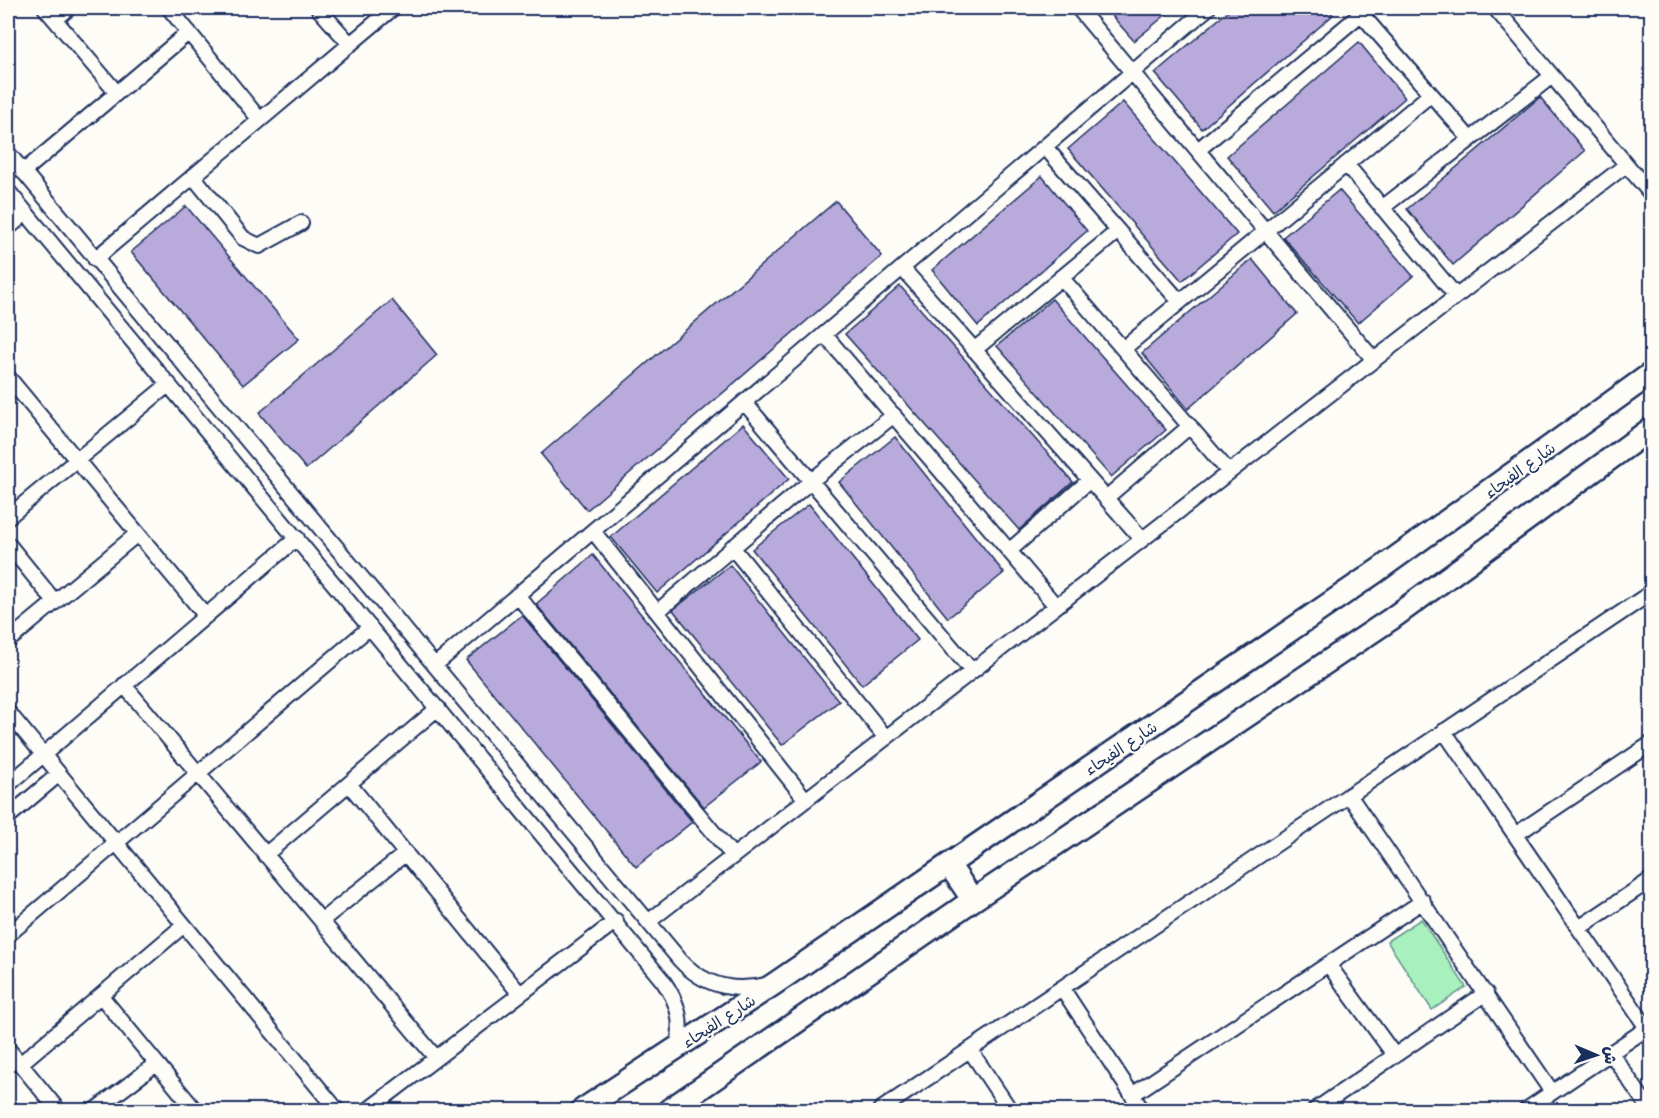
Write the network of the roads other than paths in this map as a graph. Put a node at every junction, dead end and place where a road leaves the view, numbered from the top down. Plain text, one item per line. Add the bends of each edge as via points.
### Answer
1 (45, 8) edge
2 (69, 8) edge
3 (169, 8) edge
4 (318, 8) edge
5 (393, 8) edge
6 (1078, 8) edge
7 (1208, 8) edge
8 (1495, 8) edge
9 (1362, 9) edge
10 (55, 20) junction
11 (189, 32) junction
12 (350, 44) junction
13 (1132, 72) junction
14 (1552, 76) junction
15 (117, 93) junction
16 (1431, 94) junction
17 (260, 120) junction
18 (1470, 139) junction
19 (1045, 147) junction
20 (1198, 150) junction
21 (8, 153) edge
22 (1346, 164) junction
23 (1626, 165) junction
24 (23, 171) junction
25 (193, 176) junction
26 (8, 191) edge
27 (1652, 195) edge
28 (1382, 208) junction
29 (26, 213) junction
30 (301, 223) dead end
31 (8, 228) edge
32 (1118, 231) junction
33 (1266, 231) junction
34 (95, 258) junction
35 (902, 268) junction
36 (1061, 277) junction
37 (1456, 296) junction
38 (1180, 302) junction
39 (824, 334) junction
40 (1123, 349) junction
41 (974, 350) junction
42 (1374, 360) junction
43 (1652, 373) edge
44 (8, 377) edge
45 (169, 384) junction
46 (744, 402) junction
47 (894, 415) junction
48 (1190, 426) junction
49 (1652, 428) edge
50 (77, 460) junction
51 (1229, 472) junction
52 (1090, 480) junction
53 (811, 481) junction
54 (1106, 498) junction
55 (8, 517) edge
56 (593, 531) junction
57 (138, 534) junction
58 (297, 538) junction
59 (1142, 539) junction
60 (8, 544) edge
61 (732, 548) junction
62 (1009, 551) junction
63 (1652, 592) edge
64 (517, 596) junction
65 (55, 602) junction
66 (1056, 606) junction
67 (657, 612) junction
68 (206, 616) junction
69 (370, 627) junction
70 (8, 641) edge
71 (435, 665) junction
72 (972, 671) junction
73 (124, 686) junction
74 (438, 708) junction
75 (8, 712) edge
76 (1444, 731) junction
77 (886, 738) junction
78 (1652, 743) edge
79 (43, 755) junction
80 (516, 763) junction
81 (58, 774) junction
82 (198, 774) junction
83 (497, 779) junction
84 (349, 784) junction
85 (8, 785) edge
86 (1349, 795) junction
87 (806, 800) junction
88 (8, 817) edge
89 (1515, 835) junction
90 (116, 843) junction
91 (406, 853) junction
92 (266, 855) junction
93 (733, 856) junction
94 (949, 865) junction
95 (1652, 879) edge
96 (973, 900) junction
97 (1423, 901) junction
98 (321, 921) junction
99 (616, 921) junction
100 (648, 922) junction
101 (184, 925) junction
102 (1579, 928) junction
103 (8, 935) edge
104 (1328, 964) junction
105 (777, 982) junction
106 (1062, 988) junction
107 (1486, 993) junction
108 (520, 994) junction
109 (100, 996) junction
110 (1649, 1027) edge
111 (678, 1047) junction
112 (8, 1049) edge
113 (970, 1050) junction
114 (1611, 1053) junction
115 (1395, 1056) junction
116 (436, 1059) junction
117 (20, 1064) junction
118 (156, 1064) junction
119 (1552, 1092) junction
120 (1132, 1095) junction
121 (58, 1110) edge
122 (95, 1110) edge
123 (195, 1110) edge
124 (338, 1110) edge
125 (368, 1110) edge
126 (582, 1110) edge
127 (669, 1110) edge
128 (880, 1110) edge
129 (1010, 1110) edge
130 (1143, 1110) edge
131 (1316, 1110) edge
132 (1526, 1110) edge
133 (1650, 1110) edge

1 - 10 street
2 - 10 street
3 - 11 street
4 - 12 street
5 - 12 street
6 - 13 street
7 - 13 street
8 - 14 street
9 - 16 street
9 - 20 street
10 - 15 street
11 - 15 street
11 - 17 street
12 - 17 street
13 - 19 street
13 - 20 street
14 - 18 street
14 - 23 street
15 - 24 street
16 - 18 street
16 - 22 street
17 - 25 street
18 - 28 street
19 - 32 street
19 - 35 street
20 - 33 street
21 - 24 street
22 - 28 street
22 - 33 street
23 - 27 street
23 - 37 street
24 - 34 street
25 - 30 street via 243,238 260,246
25 - 34 street
26 - 29 street
28 - 37 street
29 - 31 street
29 - 45 street
32 - 36 street
32 - 38 street
33 - 38 street
33 - 42 street
34 - 71 street
35 - 39 street
35 - 41 street
36 - 40 street
36 - 41 street
37 - 42 street
38 - 40 street
39 - 46 street
39 - 47 street
40 - 48 street
41 - 52 street
42 - 51 street
43 - 94 highway, شارع الفيحاء via 1377,571
44 - 50 street
45 - 50 street
45 - 58 street
46 - 53 street
46 - 56 street
47 - 53 street
47 - 62 street
48 - 51 street
48 - 54 street
49 - 96 highway via 1391,619
50 - 55 street
50 - 57 street
51 - 59 street
52 - 54 street
52 - 62 street
53 - 61 street
53 - 72 street
54 - 59 street
56 - 64 street
56 - 67 street
57 - 65 street
57 - 68 street
58 - 68 street
58 - 69 street
59 - 66 street
60 - 65 street
61 - 67 street
61 - 77 street
62 - 66 street
63 - 76 street
64 - 71 street
64 - 93 street
65 - 70 street
66 - 72 street
67 - 87 street
68 - 73 street
69 - 74 street
69 - 82 street
71 - 80 street
72 - 77 street
73 - 79 street
73 - 82 street
74 - 83 street
74 - 84 street
75 - 79 street
76 - 86 street
76 - 89 street
77 - 87 street
78 - 89 street
79 - 81 street
79 - 85 street
80 - 83 street
80 - 100 street
81 - 88 street
81 - 90 street
82 - 90 street
82 - 92 street
83 - 99 street
84 - 91 street
84 - 92 street
86 - 97 street
86 - 106 street
87 - 93 street
89 - 102 street
90 - 101 street
90 - 103 street
91 - 98 street
91 - 108 street
92 - 98 street
93 - 100 street
94 - 96 highway
94 - 105 highway, شارع الفيحاء
95 - 102 street
96 - 127 highway
97 - 104 street
97 - 107 street
98 - 116 street
99 - 108 street
99 - 111 street via 671,992 680,1019
100 - 105 street via 689,970 700,977 738,989
101 - 109 street
101 - 124 street
102 - 110 street
104 - 115 street
104 - 120 street
105 - 111 highway, شارع الفيحاء
106 - 113 street
106 - 120 street
107 - 115 street
107 - 119 street
108 - 116 street
109 - 117 street
109 - 118 street
110 - 114 street
111 - 126 highway, شارع الفيحاء
112 - 117 street
113 - 128 street
113 - 129 street
114 - 119 street
114 - 133 street
115 - 131 street
116 - 125 street
117 - 121 street
118 - 122 street
118 - 123 street
119 - 132 street
120 - 130 street

